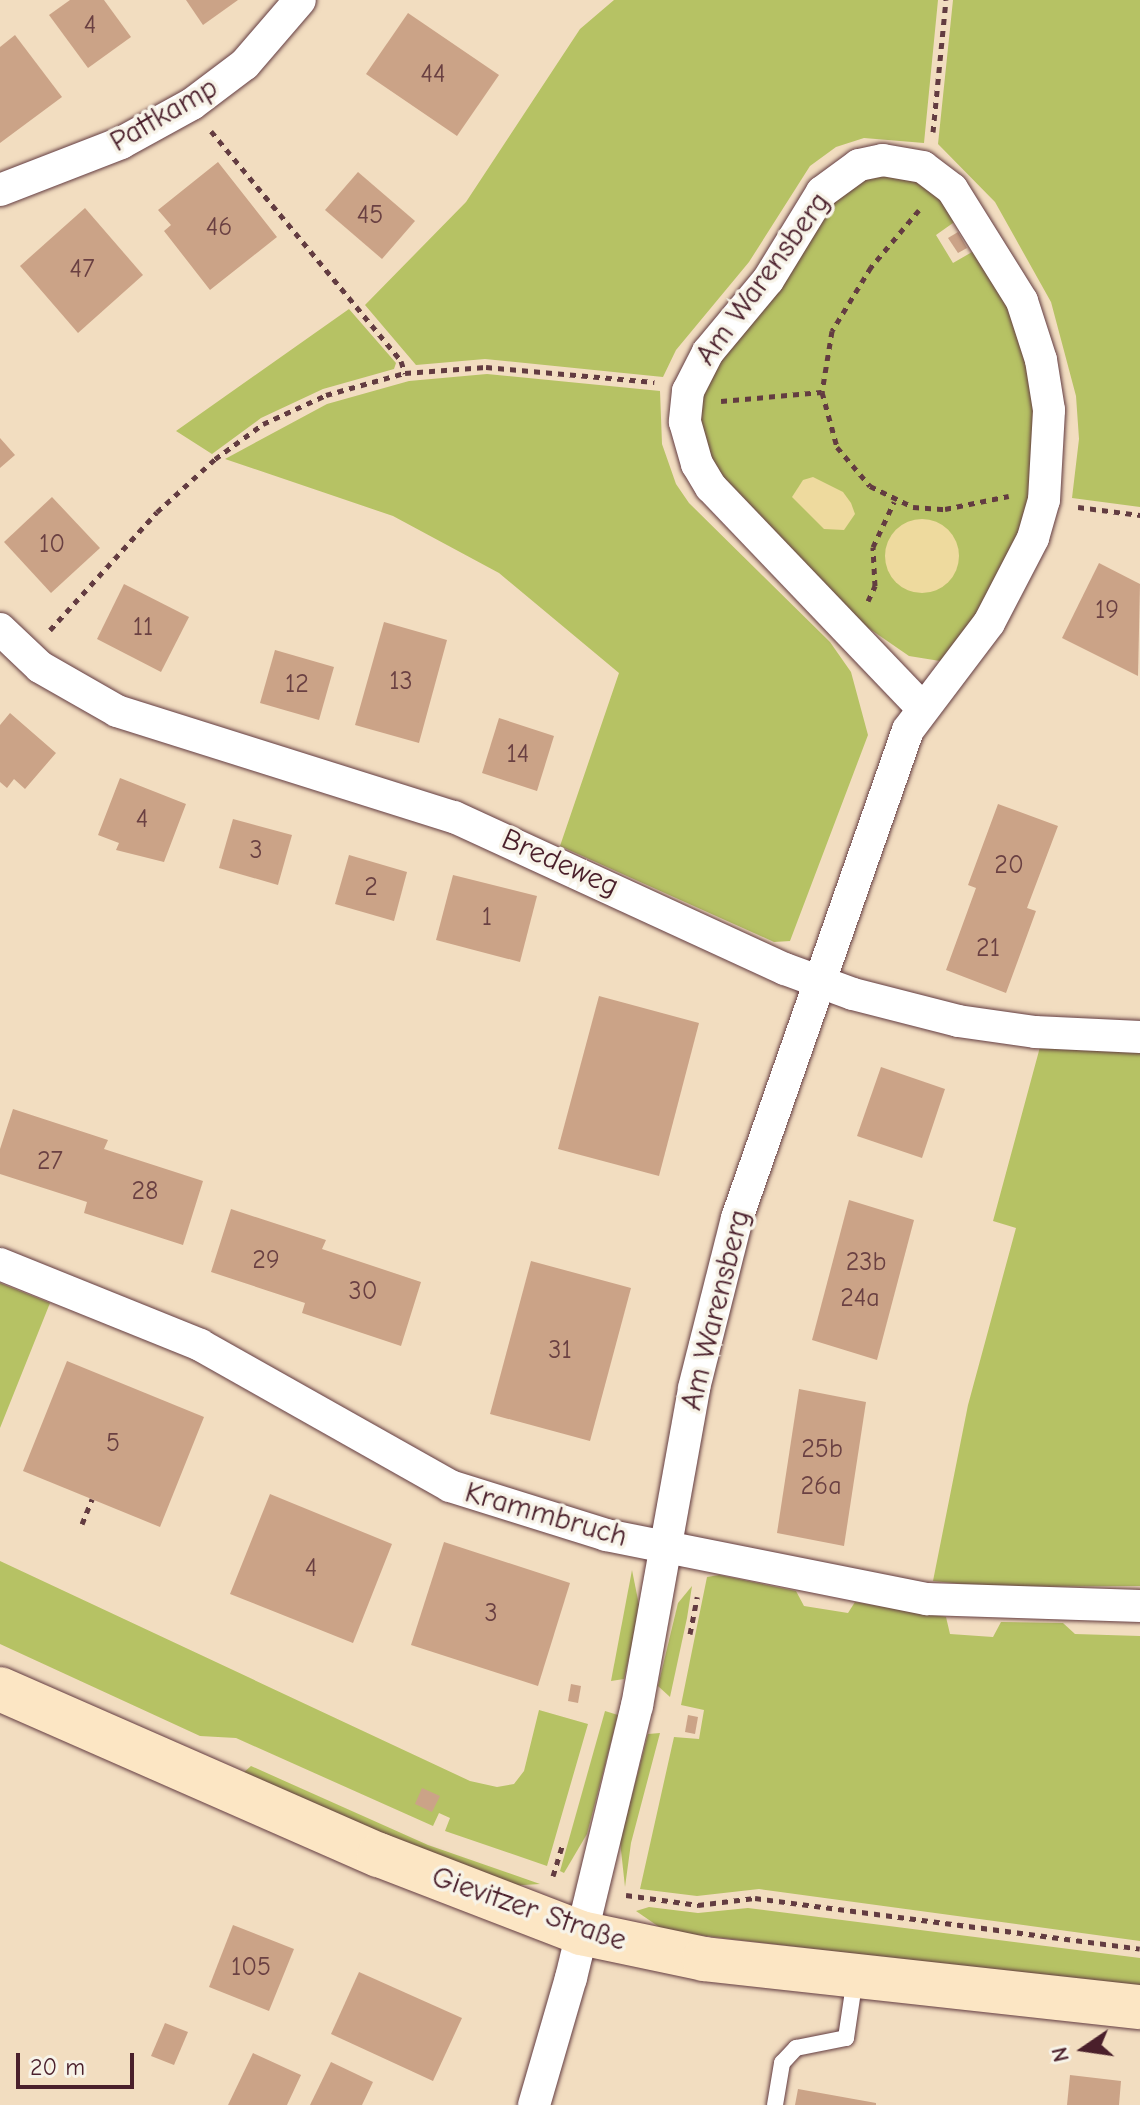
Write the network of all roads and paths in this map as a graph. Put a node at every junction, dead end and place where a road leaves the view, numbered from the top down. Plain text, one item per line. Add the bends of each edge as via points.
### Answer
1 (300, 0) edge
2 (946, 0) edge
3 (192, 104) junction
4 (932, 172) junction
5 (0, 190) edge
6 (405, 373) junction
7 (688, 391) junction
8 (822, 392) junction
9 (1044, 500) junction
10 (894, 502) junction
11 (1140, 515) edge
12 (847, 626) junction
13 (0, 629) edge
14 (27, 655) junction
15 (922, 708) junction
16 (819, 982) junction
17 (1140, 1037) edge
18 (0, 1264) edge
19 (92, 1499) dead end
20 (82, 1524) dead end
21 (668, 1549) junction
22 (704, 1557) junction
23 (1140, 1606) edge
24 (687, 1649) dead end
25 (0, 1689) edge
26 (539, 1871) dead end
27 (632, 1887) dead end
28 (592, 1888) junction
29 (632, 1896) junction
30 (581, 1933) junction
31 (1140, 1949) edge
32 (855, 1976) junction
33 (1140, 2007) edge
34 (534, 2105) edge
35 (775, 2105) edge

1 - 3 street, Pattkamp via 245,64
2 - 4 path
3 - 5 street, Pattkamp via 121,143
3 - 6 path via 401,361
4 - 7 street, Am Warensberg via 905,161 883,160 859,165 831,183 768,280 708,352
4 - 8 path via 929,197 846,303 832,331
4 - 9 street, Am Warensberg via 969,211 1027,316 1049,410
6 - 7 path via 486,367 564,371
6 - 14 path via 326,395 263,424 215,459 157,512
7 - 8 path via 735,403
7 - 12 street, Am Warensberg via 689,444 711,487
8 - 10 path via 843,458
9 - 10 path via 1011,495 945,509
9 - 11 path
9 - 15 street, Am Warensberg via 1033,538 989,623
10 - 12 path via 873,547 875,586 867,605
12 - 15 street, Am Warensberg
13 - 14 street, Bredeweg
14 - 16 street, Bredeweg via 80,693 117,711 454,817
15 - 16 street, Am Warensberg via 897,757
16 - 17 street, Bredeweg via 958,1021 1035,1032
16 - 21 street, Am Warensberg via 737,1218 713,1306
18 - 21 street, Krammbruch via 200,1345 450,1486
19 - 20 path
21 - 22 street, Krammbruch
21 - 28 street, Am Warensberg
22 - 23 street, Krammbruch via 927,1599
22 - 24 path
25 - 30 main road, Gievitzer Straße via 379,1855
26 - 28 path
27 - 29 path
28 - 29 path
28 - 30 street, Am Warensberg
29 - 31 path via 698,1905 755,1898
30 - 32 main road, Gievitzer Straße via 704,1959
30 - 34 street, Am Warensberg
32 - 33 main road, Gievitzer Straße
32 - 35 lane via 846,2038 796,2048 782,2063

